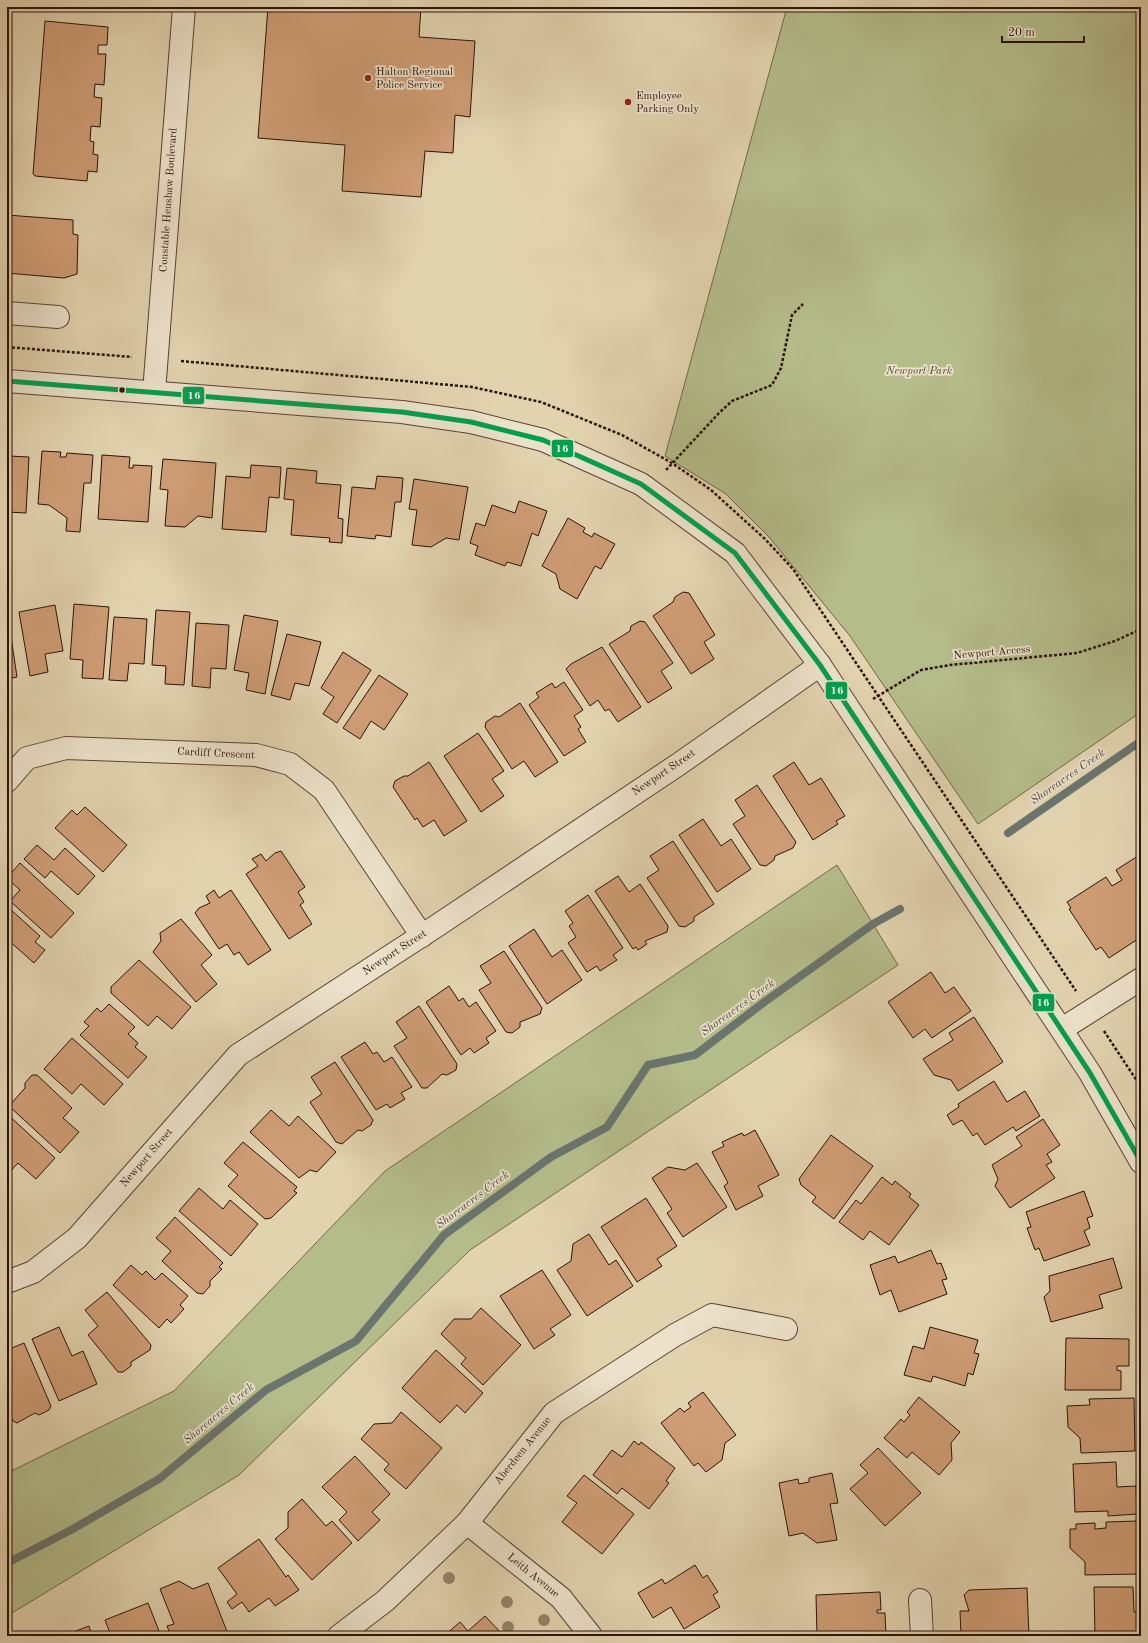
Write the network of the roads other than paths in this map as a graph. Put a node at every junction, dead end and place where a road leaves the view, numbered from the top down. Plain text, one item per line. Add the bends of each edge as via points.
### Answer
1 (184, 7) edge
2 (7, 313) edge
3 (58, 318) dead end
4 (7, 381) edge
5 (154, 392) junction
6 (820, 665) junction
7 (7, 781) edge
8 (422, 936) junction
9 (1141, 979) edge
10 (1062, 1029) junction
11 (1141, 1162) edge
12 (7, 1282) edge
13 (786, 1329) dead end
14 (467, 1523) junction
15 (920, 1600) dead end
16 (339, 1636) edge
17 (591, 1636) edge
18 (922, 1636) edge

1 - 5 street, Constable Henshaw Boulevard
2 - 3 street
4 - 5 street
5 - 6 street via 402,412 471,422 543,440 641,484 735,553
6 - 8 street, Newport Street via 679,764
6 - 10 street
7 - 8 street, Cardiff Crescent via 27,758 66,748 256,755 290,764 324,790
8 - 12 street, Newport Street via 238,1056 77,1238 33,1272
9 - 10 street
10 - 11 street
13 - 14 street, Aberdeen Avenue via 712,1315 674,1335 554,1413
14 - 16 street, Aberdeen Avenue via 385,1602
14 - 17 street, Leith Avenue via 561,1598
15 - 18 street

